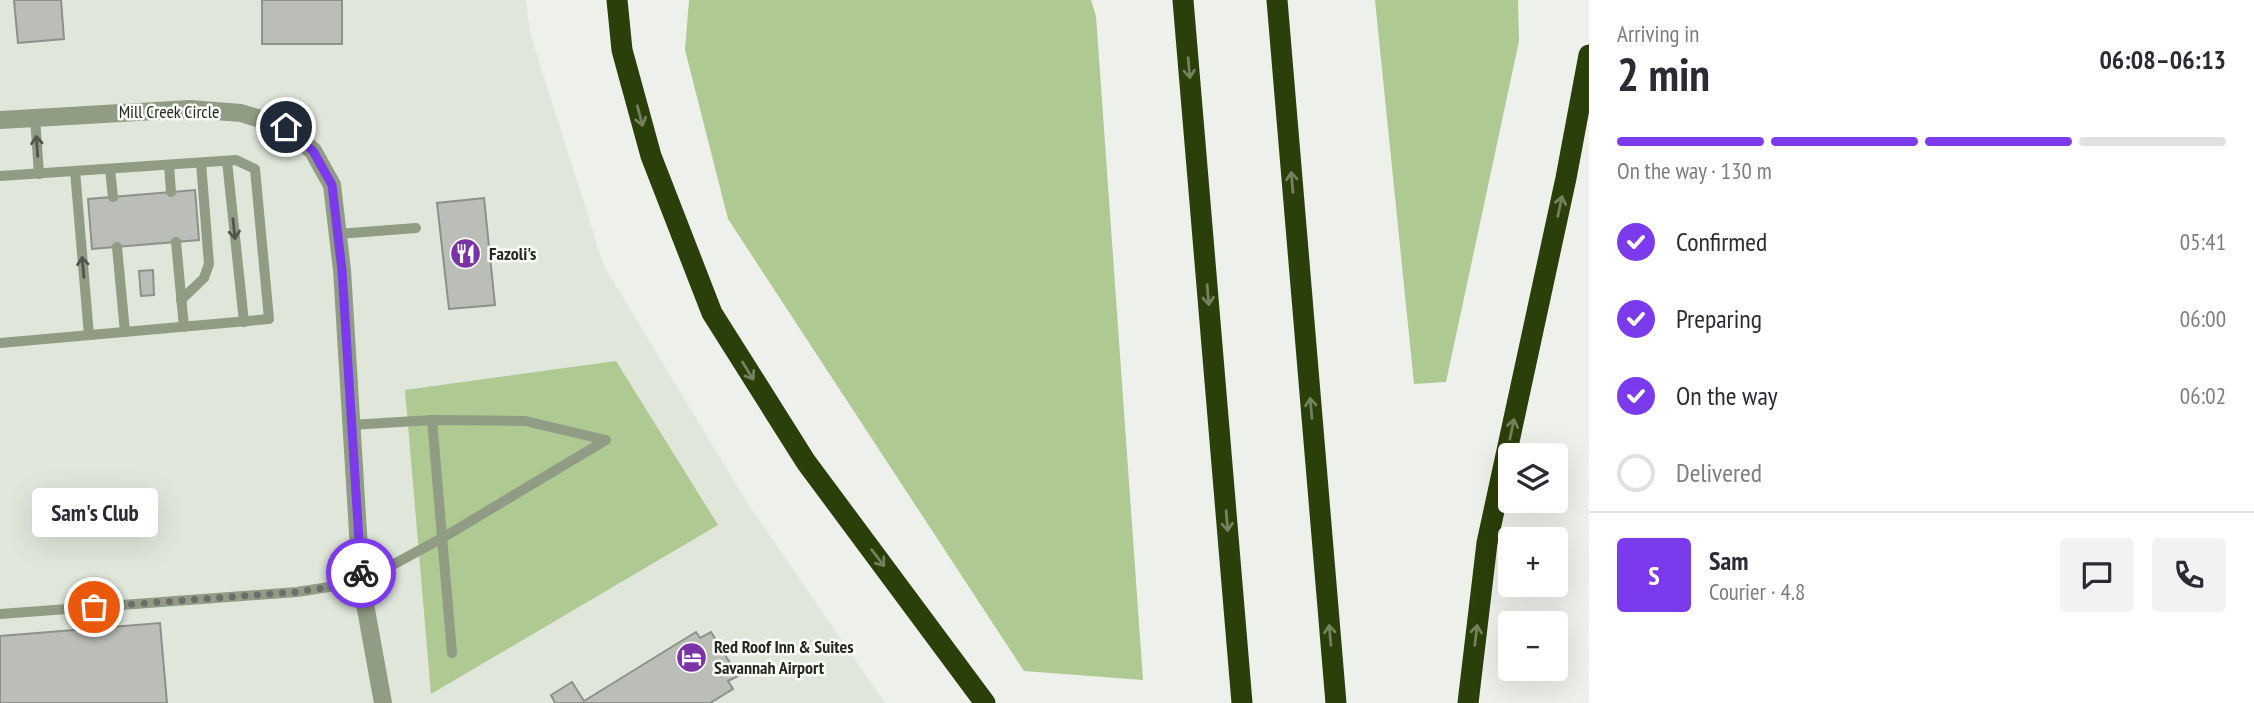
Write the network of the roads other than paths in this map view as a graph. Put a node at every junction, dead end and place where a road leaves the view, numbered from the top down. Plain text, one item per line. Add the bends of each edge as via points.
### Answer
1 (617, 0) edge
2 (1183, 0) edge
3 (1277, 0) edge
4 (1589, 55) edge
5 (35, 118) junction
6 (0, 120) edge
7 (227, 161) junction
8 (201, 163) junction
9 (169, 165) junction
10 (110, 169) junction
11 (75, 171) junction
12 (39, 174) junction
13 (0, 176) edge
14 (171, 192) dead end
15 (113, 197) dead end
16 (416, 228) dead end
17 (338, 234) junction
18 (176, 242) dead end
19 (117, 247) dead end
20 (181, 300) junction
21 (244, 322) junction
22 (184, 327) junction
23 (125, 332) junction
24 (89, 335) junction
25 (0, 343) edge
26 (432, 420) junction
27 (352, 425) junction
28 (444, 537) junction
29 (361, 582) junction
30 (0, 614) edge
31 (452, 653) dead end
32 (383, 703) edge
33 (985, 703) edge
34 (1242, 703) edge
35 (1336, 703) edge
36 (1468, 703) edge

1 -> 33 highway via 622,50 651,156 712,313 806,462
2 -> 34 highway
35 -> 3 highway
36 -> 4 highway via 1487,543
5 - 6 street, Mill Creek Circle
12 -> 5 lane
5 - 17 street, Mill Creek Circle via 190,108 241,113 286,127 313,151 332,185
7 - 8 lane
7 -> 21 lane
7 - 21 lane via 255,169 269,319
8 - 9 lane
8 - 20 lane via 209,264 204,278
9 - 10 lane
9 - 14 lane
10 - 11 lane
10 - 15 lane
11 - 12 lane
24 -> 11 lane
12 - 13 lane
16 - 17 lane
17 - 27 street, Mill Creek Circle
18 - 20 lane
19 - 23 lane
20 - 22 lane
21 - 22 lane
22 - 23 lane
23 - 24 lane
24 - 25 lane
26 - 27 lane
26 - 28 lane
26 - 28 lane via 525,421 606,440
27 - 29 street, Mill Creek Circle
28 - 29 lane
28 - 31 lane
29 - 30 lane via 297,592
29 - 32 street, Mill Creek Circle

